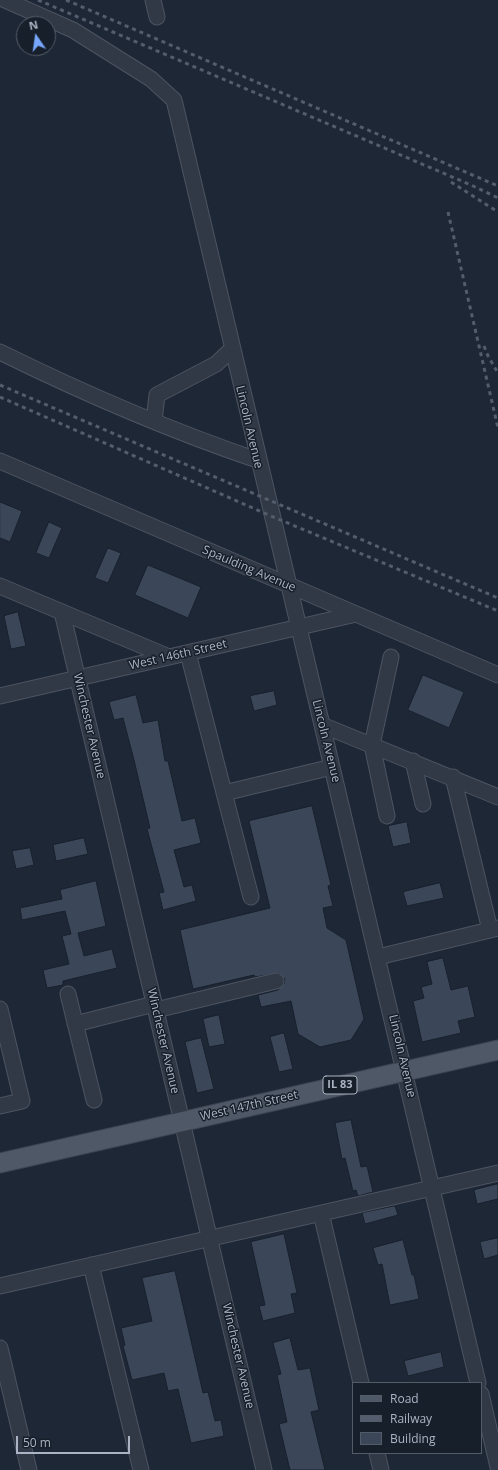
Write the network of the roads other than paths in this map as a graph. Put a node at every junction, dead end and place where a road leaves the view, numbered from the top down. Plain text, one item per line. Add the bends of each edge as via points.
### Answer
1 (5, 0) edge
2 (153, 0) edge
3 (157, 17) dead end
4 (231, 350) junction
5 (0, 352) edge
6 (154, 421) junction
7 (256, 460) junction
8 (0, 461) edge
9 (0, 586) edge
10 (288, 586) junction
11 (62, 612) junction
12 (356, 614) junction
13 (298, 627) junction
14 (188, 653) junction
15 (169, 657) junction
16 (391, 657) dead end
17 (498, 675) edge
18 (78, 678) junction
19 (0, 696) edge
20 (322, 725) junction
21 (372, 745) junction
22 (413, 761) junction
23 (332, 767) junction
24 (453, 777) junction
25 (224, 793) junction
26 (498, 797) edge
27 (423, 804) dead end
28 (387, 816) dead end
29 (251, 897) dead end
30 (494, 929) edge
31 (378, 957) junction
32 (276, 981) dead end
33 (68, 994) dead end
34 (155, 1007) junction
35 (0, 1009) edge
36 (75, 1024) junction
37 (498, 1050) edge
38 (405, 1070) junction
39 (94, 1100) dead end
40 (0, 1106) edge
41 (182, 1121) junction
42 (0, 1164) edge
43 (498, 1173) edge
44 (433, 1188) junction
45 (321, 1213) junction
46 (210, 1238) junction
47 (91, 1265) junction
48 (0, 1286) edge
49 (0, 1348) edge
50 (361, 1382) edge
51 (478, 1382) edge
52 (482, 1398) edge
53 (377, 1454) edge
54 (498, 1467) edge
55 (28, 1470) edge
56 (141, 1470) edge
57 (264, 1470) edge
58 (381, 1470) edge

1 - 4 street, Lincoln Avenue via 73,30 151,80 174,100
2 - 3 street
4 - 6 street via 216,364 158,394
4 - 7 street, Lincoln Avenue
5 - 6 street
6 - 7 street
7 - 10 street, Lincoln Avenue
8 - 10 street, Spaulding Avenue
9 - 11 street
10 - 12 street, Spaulding Avenue
10 - 13 street, Lincoln Avenue
11 - 15 street
11 - 18 street, Winchester Avenue
12 - 13 street, West 146th Street
12 - 17 street, Spaulding Avenue
13 - 14 street, West 146th Street
13 - 20 street, Lincoln Avenue
14 - 15 street, West 146th Street
14 - 25 street
15 - 18 street, West 146th Street
16 - 21 street
18 - 19 street, West 146th Street
18 - 34 street, Winchester Avenue
20 - 21 street
20 - 23 street, Lincoln Avenue
21 - 22 street
21 - 28 street
22 - 24 street
22 - 27 street
23 - 25 street
23 - 31 street, Lincoln Avenue
24 - 26 street
24 - 30 street
25 - 29 street
30 - 31 street
31 - 38 street, Lincoln Avenue
32 - 34 street
33 - 36 street
34 - 36 street
34 - 41 street, Winchester Avenue
35 - 40 street via 22,1101
36 - 39 street
37 - 38 main road, West 147th Street / IL 83
38 - 41 main road, West 147th Street / IL 83
38 - 44 street, Lincoln Avenue
41 - 42 main road, West 147th Street / IL 83
41 - 46 street, Winchester Avenue
43 - 44 street
44 - 45 street
44 - 51 street, Lincoln Avenue
45 - 46 street
45 - 50 street
46 - 47 street
46 - 57 street, Winchester Avenue
47 - 48 street
47 - 56 street
49 - 55 street
52 - 54 street
53 - 58 street

